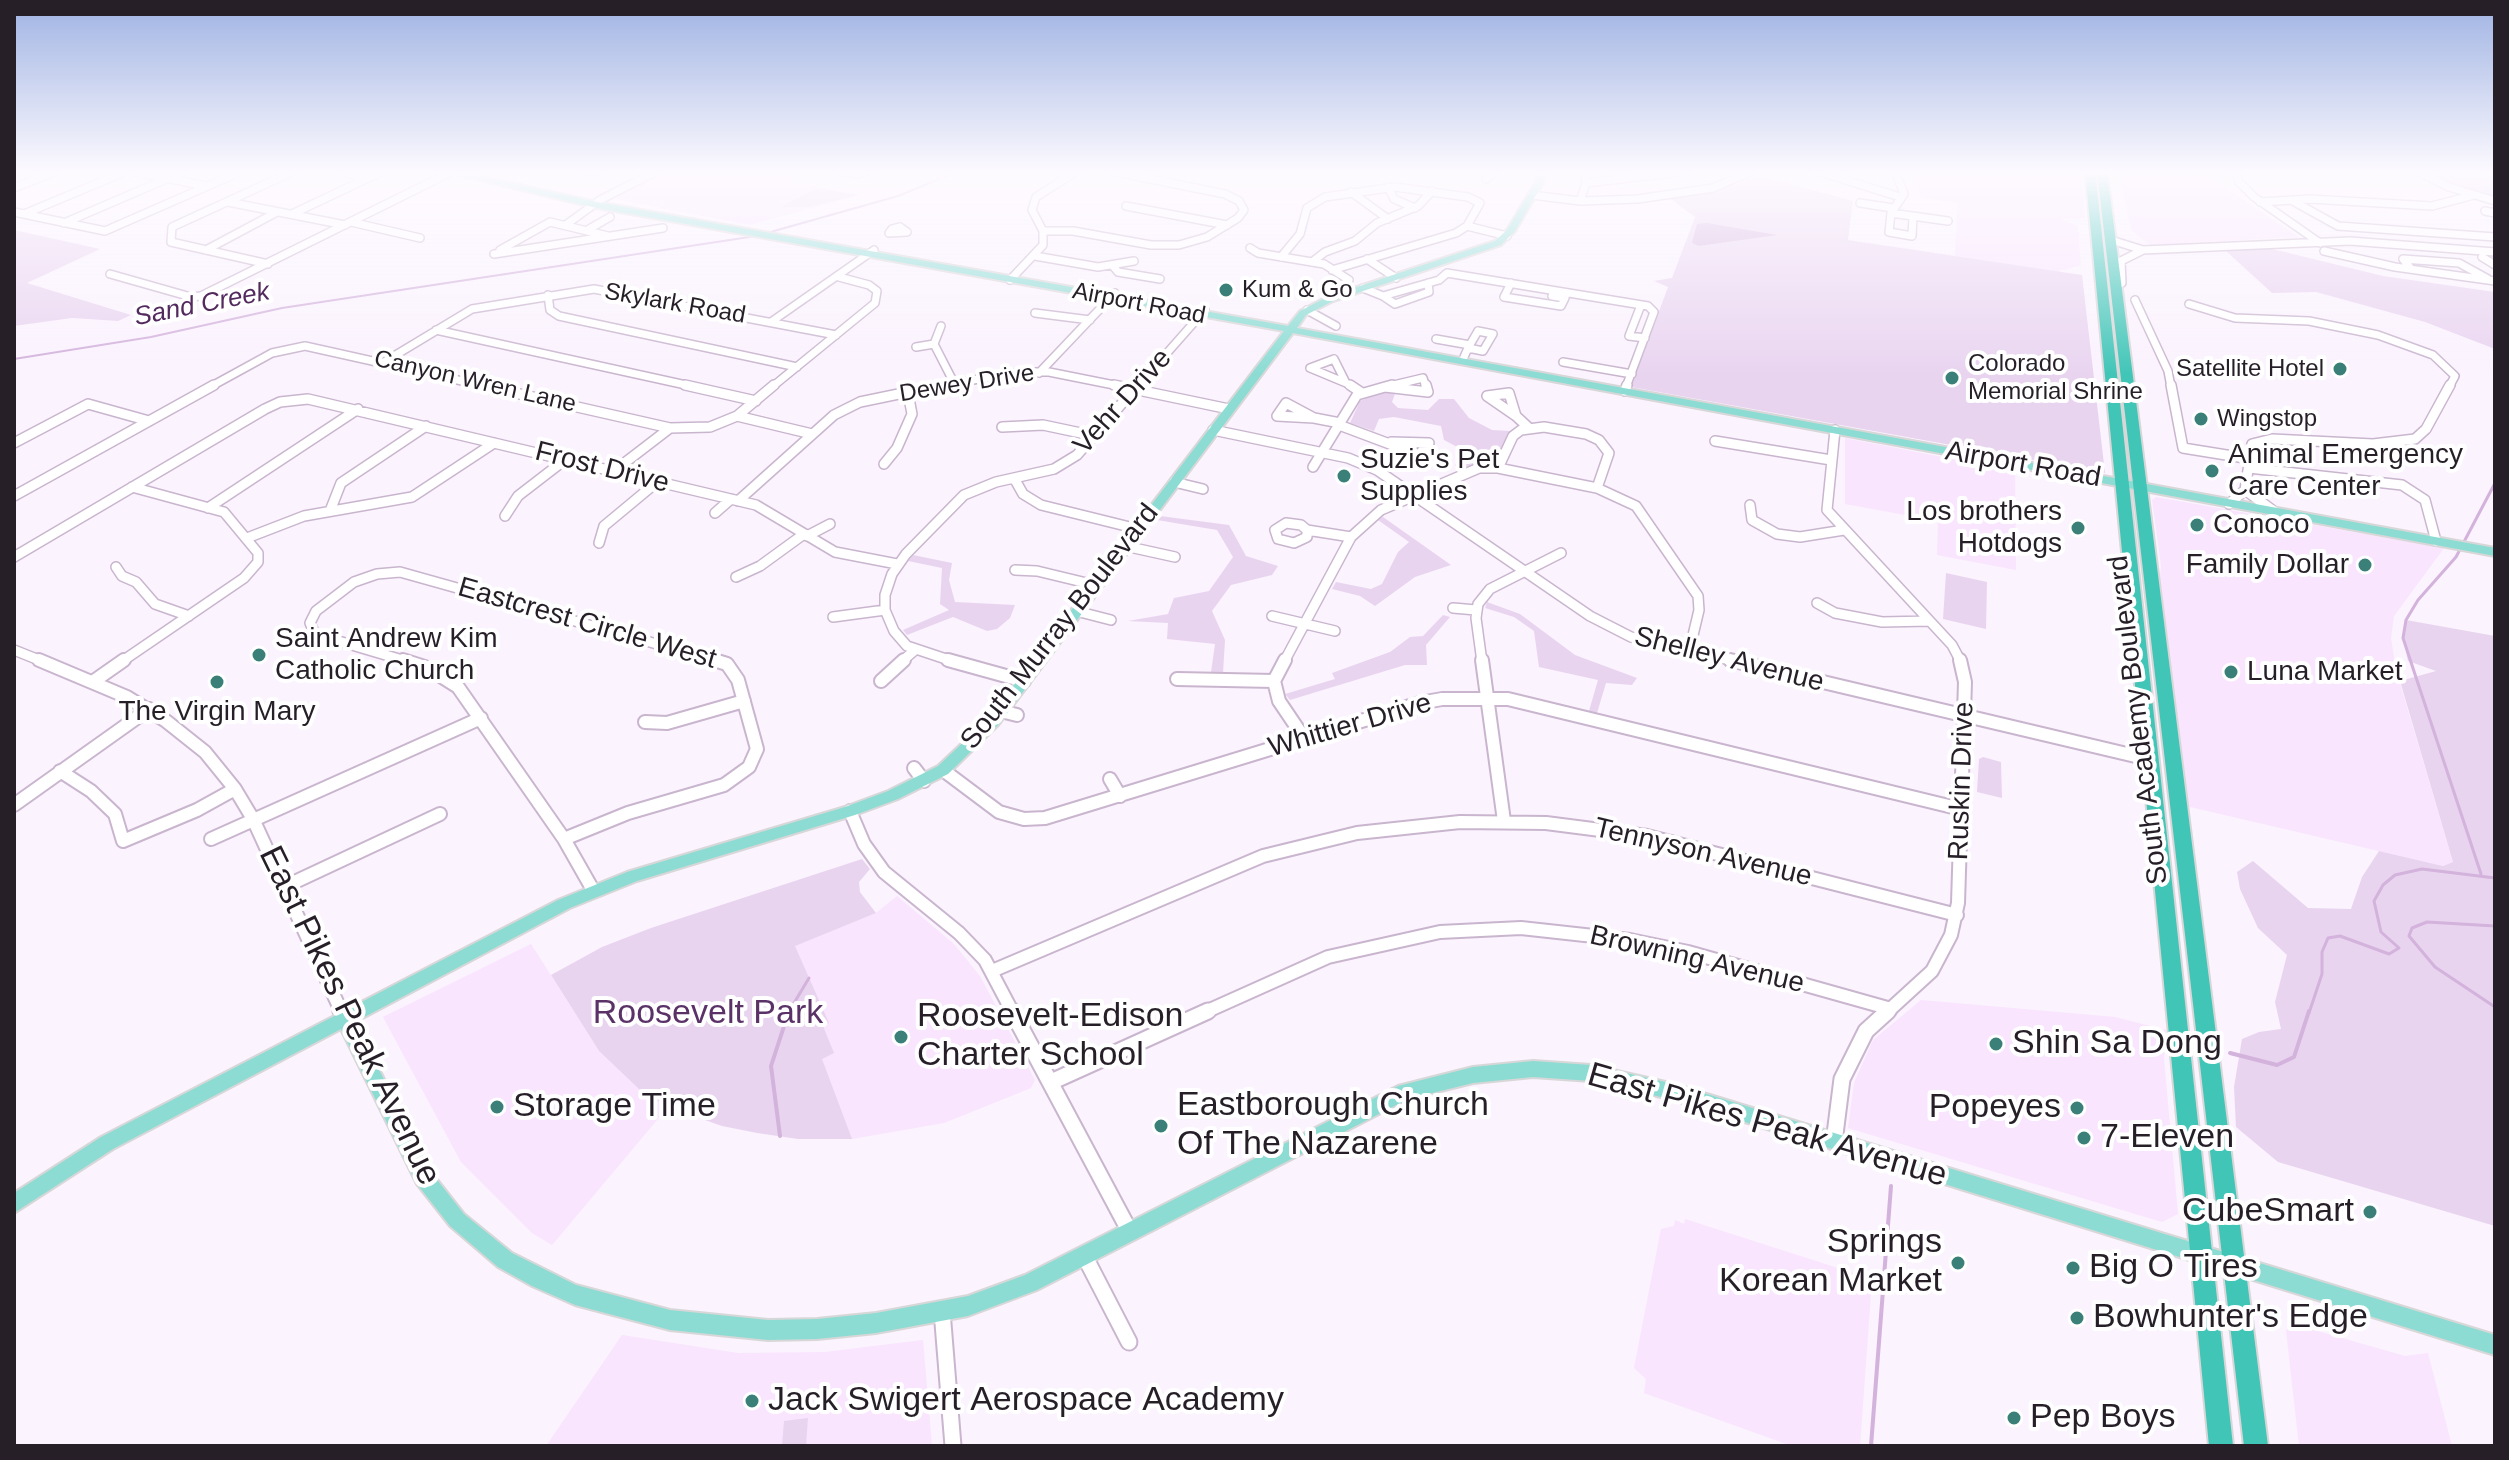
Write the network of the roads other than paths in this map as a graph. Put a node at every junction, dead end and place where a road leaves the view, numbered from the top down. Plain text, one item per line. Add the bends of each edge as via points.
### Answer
1 (171, 239) edge
2 (227, 239) edge
3 (318, 239) edge
4 (520, 239) edge
5 (595, 239) edge
6 (800, 239) edge
7 (1043, 239) edge
8 (1122, 239) edge
9 (1202, 239) edge
10 (1296, 239) edge
11 (1357, 239) edge
12 (1439, 239) edge
13 (1502, 239) edge
14 (2099, 239) edge
15 (2311, 239) edge
16 (2443, 239) edge
17 (2111, 240) joint
18 (2350, 241) junction
19 (2322, 247) junction
20 (1250, 248) dead end
21 (2451, 248) junction
22 (206, 250) junction
23 (2143, 250) junction
24 (872, 252) junction
25 (2495, 252) edge
26 (1035, 256) junction
27 (1281, 257) junction
28 (2482, 257) dead end
29 (1364, 260) junction
30 (1134, 261) dead end
31 (1312, 262) junction
32 (2373, 262) junction
33 (268, 264) junction
34 (2495, 265) edge
35 (1113, 266) junction
36 (2411, 269) junction
37 (1332, 270) junction
38 (110, 274) dead end
39 (839, 277) junction
40 (1012, 277) junction
41 (1160, 279) dead end
42 (1392, 279) junction
43 (1349, 280) dead end
44 (2494, 281) edge
45 (1509, 286) junction
46 (2115, 286) junction
47 (1363, 288) junction
48 (548, 295) junction
49 (1113, 296) junction
50 (2135, 300) dead end
51 (2189, 304) dead end
52 (1641, 305) junction
53 (1307, 310) junction
54 (1202, 312) junction
55 (1035, 313) dead end
56 (1090, 320) junction
57 (771, 322) junction
58 (941, 326) dead end
59 (1336, 326) dead end
60 (1290, 328) junction
61 (436, 330) junction
62 (836, 335) junction
63 (1645, 338) junction
64 (1436, 339) dead end
65 (934, 344) junction
66 (916, 347) dead end
67 (1467, 350) junction
68 (384, 362) junction
69 (1563, 362) dead end
70 (797, 367) junction
71 (1632, 374) junction
72 (1039, 375) junction
73 (1551, 376) junction
74 (954, 383) junction
75 (1346, 383) dead end
76 (1385, 387) dead end
77 (1135, 390) junction
78 (1625, 391) junction
79 (908, 393) junction
80 (1362, 393) junction
81 (756, 401) junction
82 (358, 409) junction
83 (1229, 409) junction
84 (737, 416) junction
85 (1516, 416) dead end
86 (1314, 418) dead end
87 (149, 421) junction
88 (1340, 424) junction
89 (426, 426) junction
90 (1002, 427) dead end
91 (670, 428) junction
92 (1529, 428) junction
93 (1213, 430) junction
94 (1835, 430) junction
95 (812, 434) junction
96 (1095, 436) junction
97 (15, 441) edge
98 (1715, 441) dead end
99 (1391, 442) dead end
100 (494, 443) junction
101 (1322, 453) junction
102 (566, 459) junction
103 (1831, 460) junction
104 (2250, 463) junction
105 (884, 464) dead end
106 (1313, 467) dead end
107 (1498, 468) junction
108 (614, 471) junction
109 (1014, 478) junction
110 (657, 482) junction
111 (1174, 482) junction
112 (2130, 485) junction
113 (132, 487) junction
114 (1597, 488) junction
115 (1203, 489) dead end
116 (2245, 490) junction
117 (1416, 495) junction
118 (14, 496) edge
119 (734, 500) junction
120 (2229, 504) junction
121 (1750, 505) dead end
122 (208, 508) junction
123 (330, 511) junction
124 (2276, 512) junction
125 (715, 513) dead end
126 (505, 516) dead end
127 (830, 524) dead end
128 (1138, 529) junction
129 (1307, 530) dead end
130 (1844, 530) junction
131 (806, 535) junction
132 (1351, 537) junction
133 (247, 538) junction
134 (2436, 541) junction
135 (599, 543) dead end
136 (1125, 546) junction
137 (2492, 552) edge
138 (1561, 553) dead end
139 (14, 557) edge
140 (1175, 557) dead end
141 (897, 564) junction
142 (116, 567) dead end
143 (1015, 570) dead end
144 (1525, 571) junction
145 (1683, 574) junction
146 (1669, 576) dead end
147 (736, 577) dead end
148 (1095, 585) junction
149 (1817, 603) dead end
150 (1453, 608) dead end
151 (885, 610) junction
152 (1476, 610) junction
153 (1076, 611) junction
154 (189, 616) junction
155 (1272, 616) dead end
156 (833, 617) dead end
157 (1111, 620) dead end
158 (1929, 621) junction
159 (1303, 623) junction
160 (1335, 631) dead end
161 (14, 650) edge
162 (915, 650) junction
163 (1689, 652) junction
164 (1177, 679) dead end
165 (94, 681) junction
166 (881, 681) dead end
167 (1024, 681) junction
168 (1274, 681) junction
169 (1488, 699) junction
170 (744, 701) junction
171 (149, 709) junction
172 (1001, 711) junction
173 (1017, 715) dead end
174 (1964, 717) junction
175 (481, 718) junction
176 (645, 722) dead end
177 (1304, 738) junction
178 (2148, 759) junction
179 (914, 768) dead end
180 (943, 770) junction
181 (60, 771) junction
182 (1110, 779) dead end
183 (924, 781) junction
184 (235, 789) junction
185 (1120, 796) junction
186 (14, 805) edge
187 (1961, 809) junction
188 (850, 811) junction
189 (440, 814) dead end
190 (253, 819) junction
191 (1504, 821) junction
192 (211, 839) dead end
193 (564, 839) junction
194 (284, 887) junction
195 (593, 890) junction
196 (1957, 915) junction
197 (992, 971) junction
198 (1891, 1009) junction
199 (345, 1019) junction
200 (1051, 1082) junction
201 (1834, 1142) junction
202 (14, 1204) edge
203 (1130, 1232) junction
204 (2201, 1252) junction
205 (1084, 1255) junction
206 (2234, 1262) junction
207 (942, 1311) junction
208 (1129, 1342) dead end
209 (2495, 1345) edge
210 (953, 1446) edge
211 (2221, 1446) edge
212 (2256, 1446) edge

1 - 22 street
2 - 22 street
3 - 33 street
4 - 5 street via 494,254
6 - 24 main road, Airport Road
7 - 26 street
8 - 9 street via 1164,246
10 - 27 street
11 - 31 street
12 - 29 street
13 - 42 main road, South Murray Boulevard
14 - 112 highway, South Academy Boulevard
15 - 19 street
16 - 21 street
17 - 23 street
17 - 46 highway, South Academy Boulevard
18 - 19 street
18 - 21 street
18 - 32 street
19 - 23 street
19 - 32 street
20 - 27 street
21 - 25 street
22 - 33 street
23 - 46 street via 2121,261 2122,283
24 - 39 street
24 - 40 main road, Airport Road
26 - 35 street
26 - 40 street
27 - 31 street
28 - 34 street
29 - 37 street
29 - 42 street
30 - 35 street
31 - 37 street
32 - 36 street
33 - 38 street via 196,297
35 - 41 street via 1118,272
36 - 44 street
36 - 44 street via 2403,259 2459,263
37 - 43 street
39 - 57 street
39 - 62 street, Canyon Wren Lane via 880,290 875,303
40 - 49 main road, Airport Road
42 - 47 main road, South Murray Boulevard
45 - 45 street via 1522,291 1565,298 1561,306 1504,297
45 - 47 street via 1447,273 1428,283 1429,292 1395,304
45 - 52 street
46 - 112 highway, South Academy Boulevard
47 - 53 main road, South Murray Boulevard
48 - 57 street, Skylark Road via 609,289
48 - 61 street, Skylark Road via 472,309
48 - 70 street via 550,310 559,316
49 - 54 main road, Airport Road
49 - 56 street
50 - 104 street via 2168,371 2183,448
51 - 104 street via 2235,318 2308,321 2378,335 2433,355 2455,376 2415,439 2373,444 2272,439 2252,444
52 - 63 street via 1654,311
52 - 63 street via 1629,336
53 - 59 street
53 - 60 main road, South Murray Boulevard
54 - 60 main road, Airport Road
54 - 77 street, Vehr Drive
55 - 56 street
56 - 72 street
57 - 62 street, Skylark Road
58 - 65 street
60 - 67 main road, Airport Road
60 - 73 main road, Airport Road
60 - 83 main road, South Murray Boulevard
61 - 68 street, Skylark Road
61 - 81 street
62 - 70 street, Canyon Wren Lane
63 - 71 street
64 - 67 street
65 - 66 street
65 - 74 street
67 - 73 main road, Airport Road
68 - 87 street, Canyon Wren Lane via 325,348 288,348
68 - 91 street, Canyon Wren Lane
69 - 71 street
70 - 81 street, Canyon Wren Lane
71 - 78 street
72 - 74 street, Dewey Drive
72 - 77 street, Dewey Drive
73 - 78 main road, Airport Road
74 - 79 street, Dewey Drive
75 - 80 street
76 - 80 street
77 - 83 street, Dewey Drive
77 - 96 street, Vehr Drive
78 - 94 main road, Airport Road
79 - 95 street, Dewey Drive via 858,399
79 - 105 street via 912,414
80 - 88 street via 1351,401
81 - 84 street, Canyon Wren Lane
82 - 89 street, Frost Drive
82 - 113 street, Frost Drive via 315,399 265,409
82 - 122 street
83 - 93 main road, South Murray Boulevard
84 - 91 street, Canyon Wren Lane via 710,428
84 - 95 street
85 - 92 street
86 - 88 street
87 - 97 street via 88,404
87 - 118 street, Canyon Wren Lane
88 - 99 street
88 - 101 street
89 - 100 street, Frost Drive
89 - 123 street via 345,480
90 - 96 street via 1043,425
91 - 108 street
92 - 107 street via 1513,436
92 - 114 street via 1553,428 1599,440 1609,453
93 - 101 street, Shelley Avenue
93 - 111 main road, South Murray Boulevard
94 - 103 street, Ruskin Drive
94 - 112 main road, Airport Road
95 - 119 street, Dewey Drive
96 - 109 street, Vehr Drive via 1062,465
98 - 103 street
100 - 102 street, Frost Drive
100 - 123 street via 420,494
101 - 106 street
101 - 117 street, Shelley Avenue via 1367,465
102 - 108 street, Frost Drive
102 - 126 street via 518,496
103 - 130 street, Ruskin Drive via 1826,504
104 - 116 street
104 - 134 street via 2402,485 2425,500
107 - 114 street
107 - 117 street via 1471,470
108 - 110 street, Frost Drive
109 - 128 street via 1023,494 1041,505
109 - 141 street, Vehr Drive via 957,500
110 - 119 street, Frost Drive
110 - 135 street via 604,526
111 - 115 street
111 - 128 main road, South Murray Boulevard
112 - 120 main road, Airport Road
112 - 178 highway, South Academy Boulevard
112 - 206 highway, South Academy Boulevard
113 - 122 street
113 - 139 street
114 - 145 street via 1636,506
116 - 120 street
116 - 124 street
117 - 132 street via 1373,515
117 - 144 street, Shelley Avenue
119 - 125 street, Dewey Drive
119 - 131 street, Frost Drive via 773,512
120 - 124 main road, Airport Road
121 - 130 street via 1752,520 1777,534 1800,537
122 - 133 street via 229,515
123 - 133 street
124 - 134 main road, Airport Road
127 - 131 street
128 - 136 main road, South Murray Boulevard
129 - 132 street
130 - 158 street, Ruskin Drive
131 - 141 street, Frost Drive via 846,555
131 - 147 street
132 - 159 street
133 - 154 street via 258,553 255,567
134 - 137 main road, Airport Road
136 - 140 street
136 - 148 main road, South Murray Boulevard
138 - 144 street
141 - 151 street, Vehr Drive
142 - 154 street via 155,604
143 - 148 street
144 - 152 street via 1490,589
144 - 163 street, Shelley Avenue via 1616,631
145 - 146 street
145 - 163 street via 1699,603
148 - 153 main road, South Murray Boulevard
149 - 158 street via 1835,613 1882,622
150 - 152 street
151 - 156 street
151 - 162 street via 894,631
152 - 169 street
153 - 157 street
153 - 167 main road, South Murray Boulevard
154 - 165 street
155 - 159 street
158 - 174 street, Ruskin Drive via 1962,665
159 - 160 street
159 - 168 street
161 - 165 street, East Pikes Peak Avenue
162 - 166 street
162 - 167 street
163 - 174 street, Shelley Avenue
164 - 168 street
165 - 171 street, East Pikes Peak Avenue
167 - 172 main road, South Murray Boulevard
168 - 177 street via 1279,701
169 - 177 street, Whittier Drive via 1431,700
169 - 187 street, Whittier Drive via 1524,701
169 - 191 street
170 - 175 street, Eastcrest Circle West via 733,671 717,659 409,574 377,570 335,595 312,618 315,634 437,672 458,687
170 - 176 street via 667,723
170 - 193 street, Eastcrest Circle West via 757,749 751,768 724,785 628,813
171 - 181 street
171 - 184 street, East Pikes Peak Avenue via 205,752
172 - 173 street
172 - 180 main road, South Murray Boulevard
174 - 178 street, Shelley Avenue
174 - 187 street, Ruskin Drive
175 - 190 street
175 - 193 street
177 - 185 street, Whittier Drive
178 - 204 highway, South Academy Boulevard
179 - 183 street
180 - 183 main road, South Murray Boulevard
180 - 185 street, Whittier Drive via 999,812 1045,824
181 - 184 street via 115,814 123,841
181 - 186 street
182 - 185 street
183 - 188 main road, South Murray Boulevard
184 - 190 street, East Pikes Peak Avenue
187 - 196 street, Ruskin Drive
188 - 195 main road, South Murray Boulevard
188 - 197 street via 874,861 959,933
189 - 194 street
190 - 192 street
190 - 194 street, East Pikes Peak Avenue
191 - 196 street, Tennyson Avenue via 1647,836
191 - 197 street, Tennyson Avenue via 1422,824 1294,847 1226,870
193 - 195 street
194 - 199 street, East Pikes Peak Avenue
195 - 199 main road, South Murray Boulevard
196 - 198 street, Ruskin Drive via 1932,971
197 - 200 street
198 - 200 street, Browning Avenue via 1688,952 1618,938 1521,928 1440,932 1328,957
198 - 201 street, Ruskin Drive via 1866,1031 1847,1066
199 - 202 main road, South Murray Boulevard via 107,1143
199 - 207 main road, East Pikes Peak Avenue via 439,1199 481,1241 539,1279 624,1310 717,1327 817,1329
200 - 203 street
201 - 203 main road, East Pikes Peak Avenue via 1628,1079 1561,1070 1506,1070 1404,1092
201 - 204 main road, East Pikes Peak Avenue
203 - 205 main road, East Pikes Peak Avenue
204 - 206 main road, East Pikes Peak Avenue
204 - 211 highway, South Academy Boulevard
205 - 207 main road, East Pikes Peak Avenue via 998,1297
205 - 208 street
206 - 209 main road, East Pikes Peak Avenue
206 - 212 highway, South Academy Boulevard
207 - 210 street

